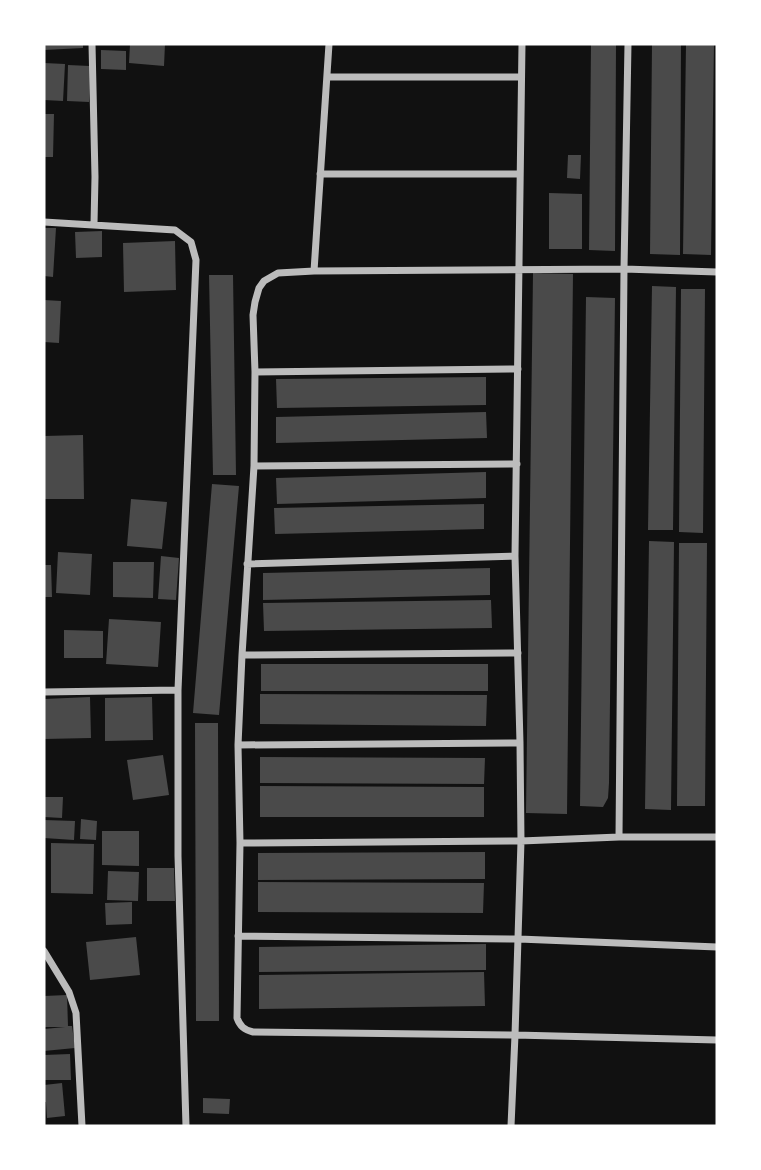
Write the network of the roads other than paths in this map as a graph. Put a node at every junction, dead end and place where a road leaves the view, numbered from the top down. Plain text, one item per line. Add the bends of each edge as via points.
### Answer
1 (92, 44) edge
2 (329, 44) edge
3 (522, 44) edge
4 (628, 44) edge
5 (327, 77) junction
6 (521, 77) junction
7 (320, 174) junction
8 (520, 174) junction
9 (44, 222) edge
10 (93, 225) junction
11 (624, 269) junction
12 (518, 270) junction
13 (314, 271) junction
14 (717, 272) edge
15 (518, 369) junction
16 (255, 372) junction
17 (517, 464) junction
18 (254, 466) junction
19 (515, 556) junction
20 (247, 564) junction
21 (518, 653) junction
22 (242, 655) junction
23 (178, 690) junction
24 (44, 692) edge
25 (520, 744) junction
26 (238, 745) junction
27 (619, 837) junction
28 (717, 837) edge
29 (521, 841) junction
30 (240, 843) junction
31 (238, 936) junction
32 (519, 939) junction
33 (717, 947) edge
34 (44, 951) edge
35 (515, 1035) junction
36 (717, 1040) edge
37 (82, 1126) edge
38 (186, 1126) edge
39 (511, 1126) edge

1 - 10 street
2 - 5 street
3 - 6 street
4 - 11 street
5 - 6 street
5 - 7 street
6 - 8 street
7 - 8 street
7 - 13 street
8 - 12 street
9 - 10 street
10 - 23 street via 175,230 191,242 196,260
11 - 12 street
11 - 14 street
11 - 27 street
12 - 13 street
12 - 15 street
13 - 16 street via 278,273 259,288 253,315
15 - 16 street
15 - 17 street
16 - 18 street
17 - 18 street
17 - 19 street
18 - 20 street
19 - 20 street
19 - 21 street
20 - 22 street
21 - 22 street
21 - 25 street
22 - 26 street
23 - 24 street
23 - 38 street
25 - 26 street
25 - 29 street
26 - 30 street
27 - 28 street
27 - 29 street
29 - 30 street
29 - 32 street
30 - 31 street
31 - 32 street
31 - 35 street via 236,1018 247,1031
32 - 33 street
32 - 35 street
34 - 37 street via 76,1013
35 - 36 street
35 - 39 street

